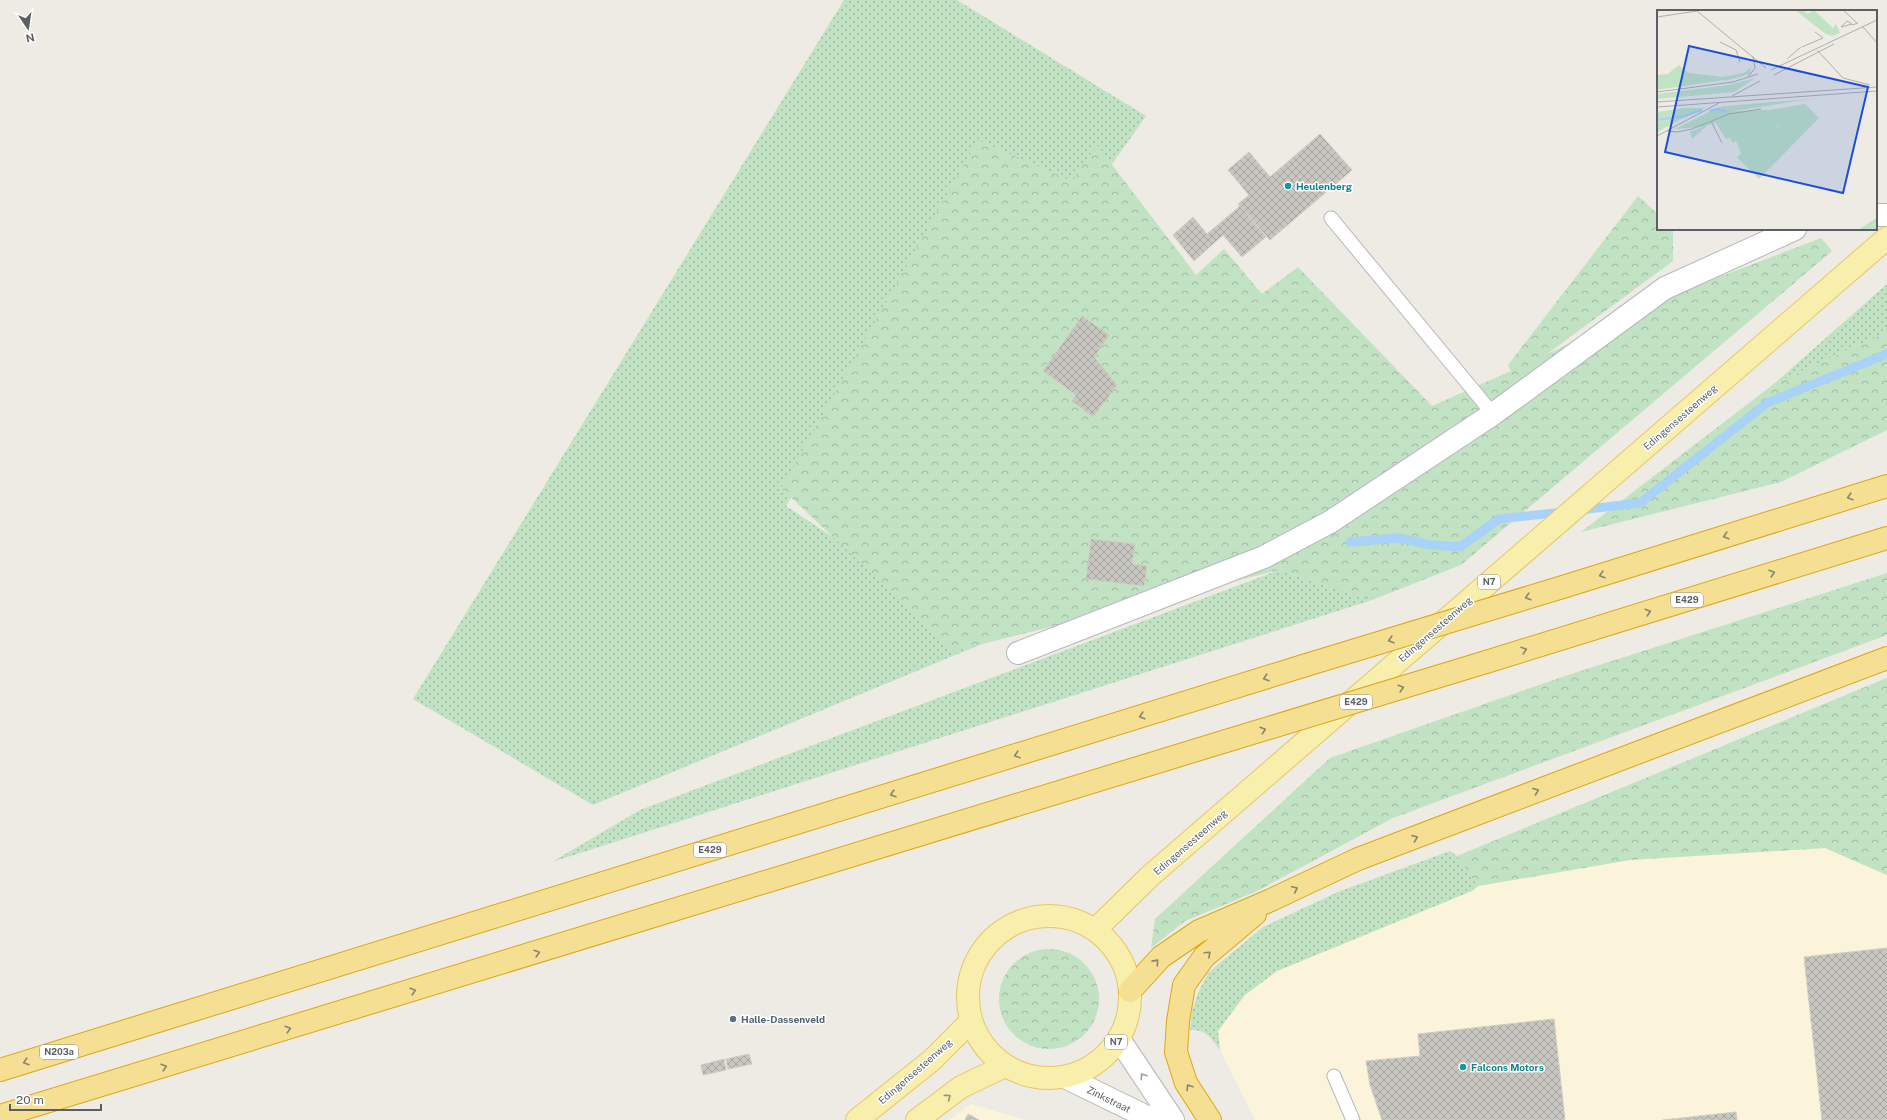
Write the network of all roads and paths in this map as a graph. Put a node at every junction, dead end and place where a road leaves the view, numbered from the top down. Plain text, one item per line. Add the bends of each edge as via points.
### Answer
1 (1877, 214) edge
2 (1887, 216) edge
3 (1331, 218) dead end
4 (1793, 230) edge
5 (1887, 238) edge
6 (1493, 414) junction
7 (1887, 486) edge
8 (1887, 538) edge
9 (1018, 653) dead end
10 (1887, 658) edge
11 (1272, 900) junction
12 (1095, 930) junction
13 (1130, 991) junction
14 (971, 1021) junction
15 (117, 1035) joint
16 (1119, 1039) junction
17 (1005, 1066) junction
18 (0, 1070) edge
19 (1334, 1076) dead end
20 (1065, 1077) junction
21 (0, 1116) edge
22 (857, 1120) edge
23 (917, 1120) edge
24 (1153, 1120) edge
25 (1172, 1120) edge
26 (1210, 1120) edge
27 (1353, 1120) edge

1 - 2 street
3 - 6 lane
4 - 6 street via 1665,288
5 - 12 main road, Edingensesteenweg / N7 via 1149,877
6 - 9 street via 1330,522 1264,557
7 -> 15 highway, E429, bridge
21 -> 8 highway, E429, bridge
11 -> 10 highway via 1358,859
13 -> 11 highway via 1161,957 1199,931
26 -> 11 highway via 1186,1083 1176,1052 1184,985 1204,957
12 - 13 main road, N7 via 1112,946 1125,967
12 - 14 main road, N7 via 1072,919 1047,916 1023,920 1000,932 983,950 971,971 967,996
13 - 16 main road, N7 via 1128,1016
14 - 17 main road, N7 via 983,1046
14 - 22 main road, Edingensesteenweg via 932,1060
15 -> 18 highway, N203a
16 - 20 main road, N7 via 1103,1058 1085,1070
25 -> 16 street
17 - 20 main road, N7 via 1023,1075
23 -> 17 main road via 961,1087
19 - 27 lane
20 - 24 street, Zinkstraat

